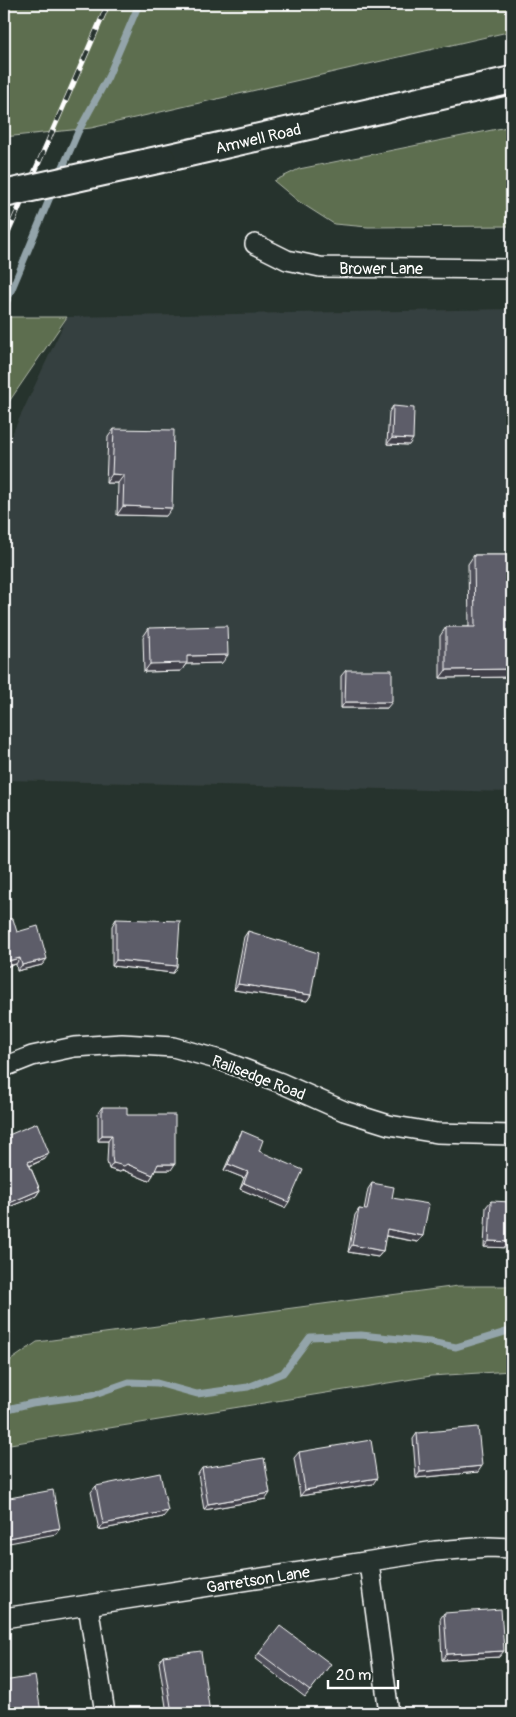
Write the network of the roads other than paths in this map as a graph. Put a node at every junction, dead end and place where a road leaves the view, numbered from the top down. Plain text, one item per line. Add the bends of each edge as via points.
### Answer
1 (512, 80) edge
2 (4, 194) edge
3 (255, 244) dead end
4 (512, 269) edge
5 (4, 1067) edge
6 (512, 1135) edge
7 (512, 1548) edge
8 (369, 1563) junction
9 (88, 1605) junction
10 (4, 1618) edge
11 (105, 1713) edge
12 (389, 1713) edge

1 - 2 main road, Amwell Road, bridge
3 - 4 street, Brower Lane via 287,260 320,268
5 - 6 street, Railsedge Road via 32,1056 74,1047 122,1044 173,1047 220,1060 389,1126 437,1133
7 - 8 street, Garretson Lane via 436,1551
8 - 9 street, Garretson Lane
8 - 12 street
9 - 10 street, Garretson Lane
9 - 11 street

